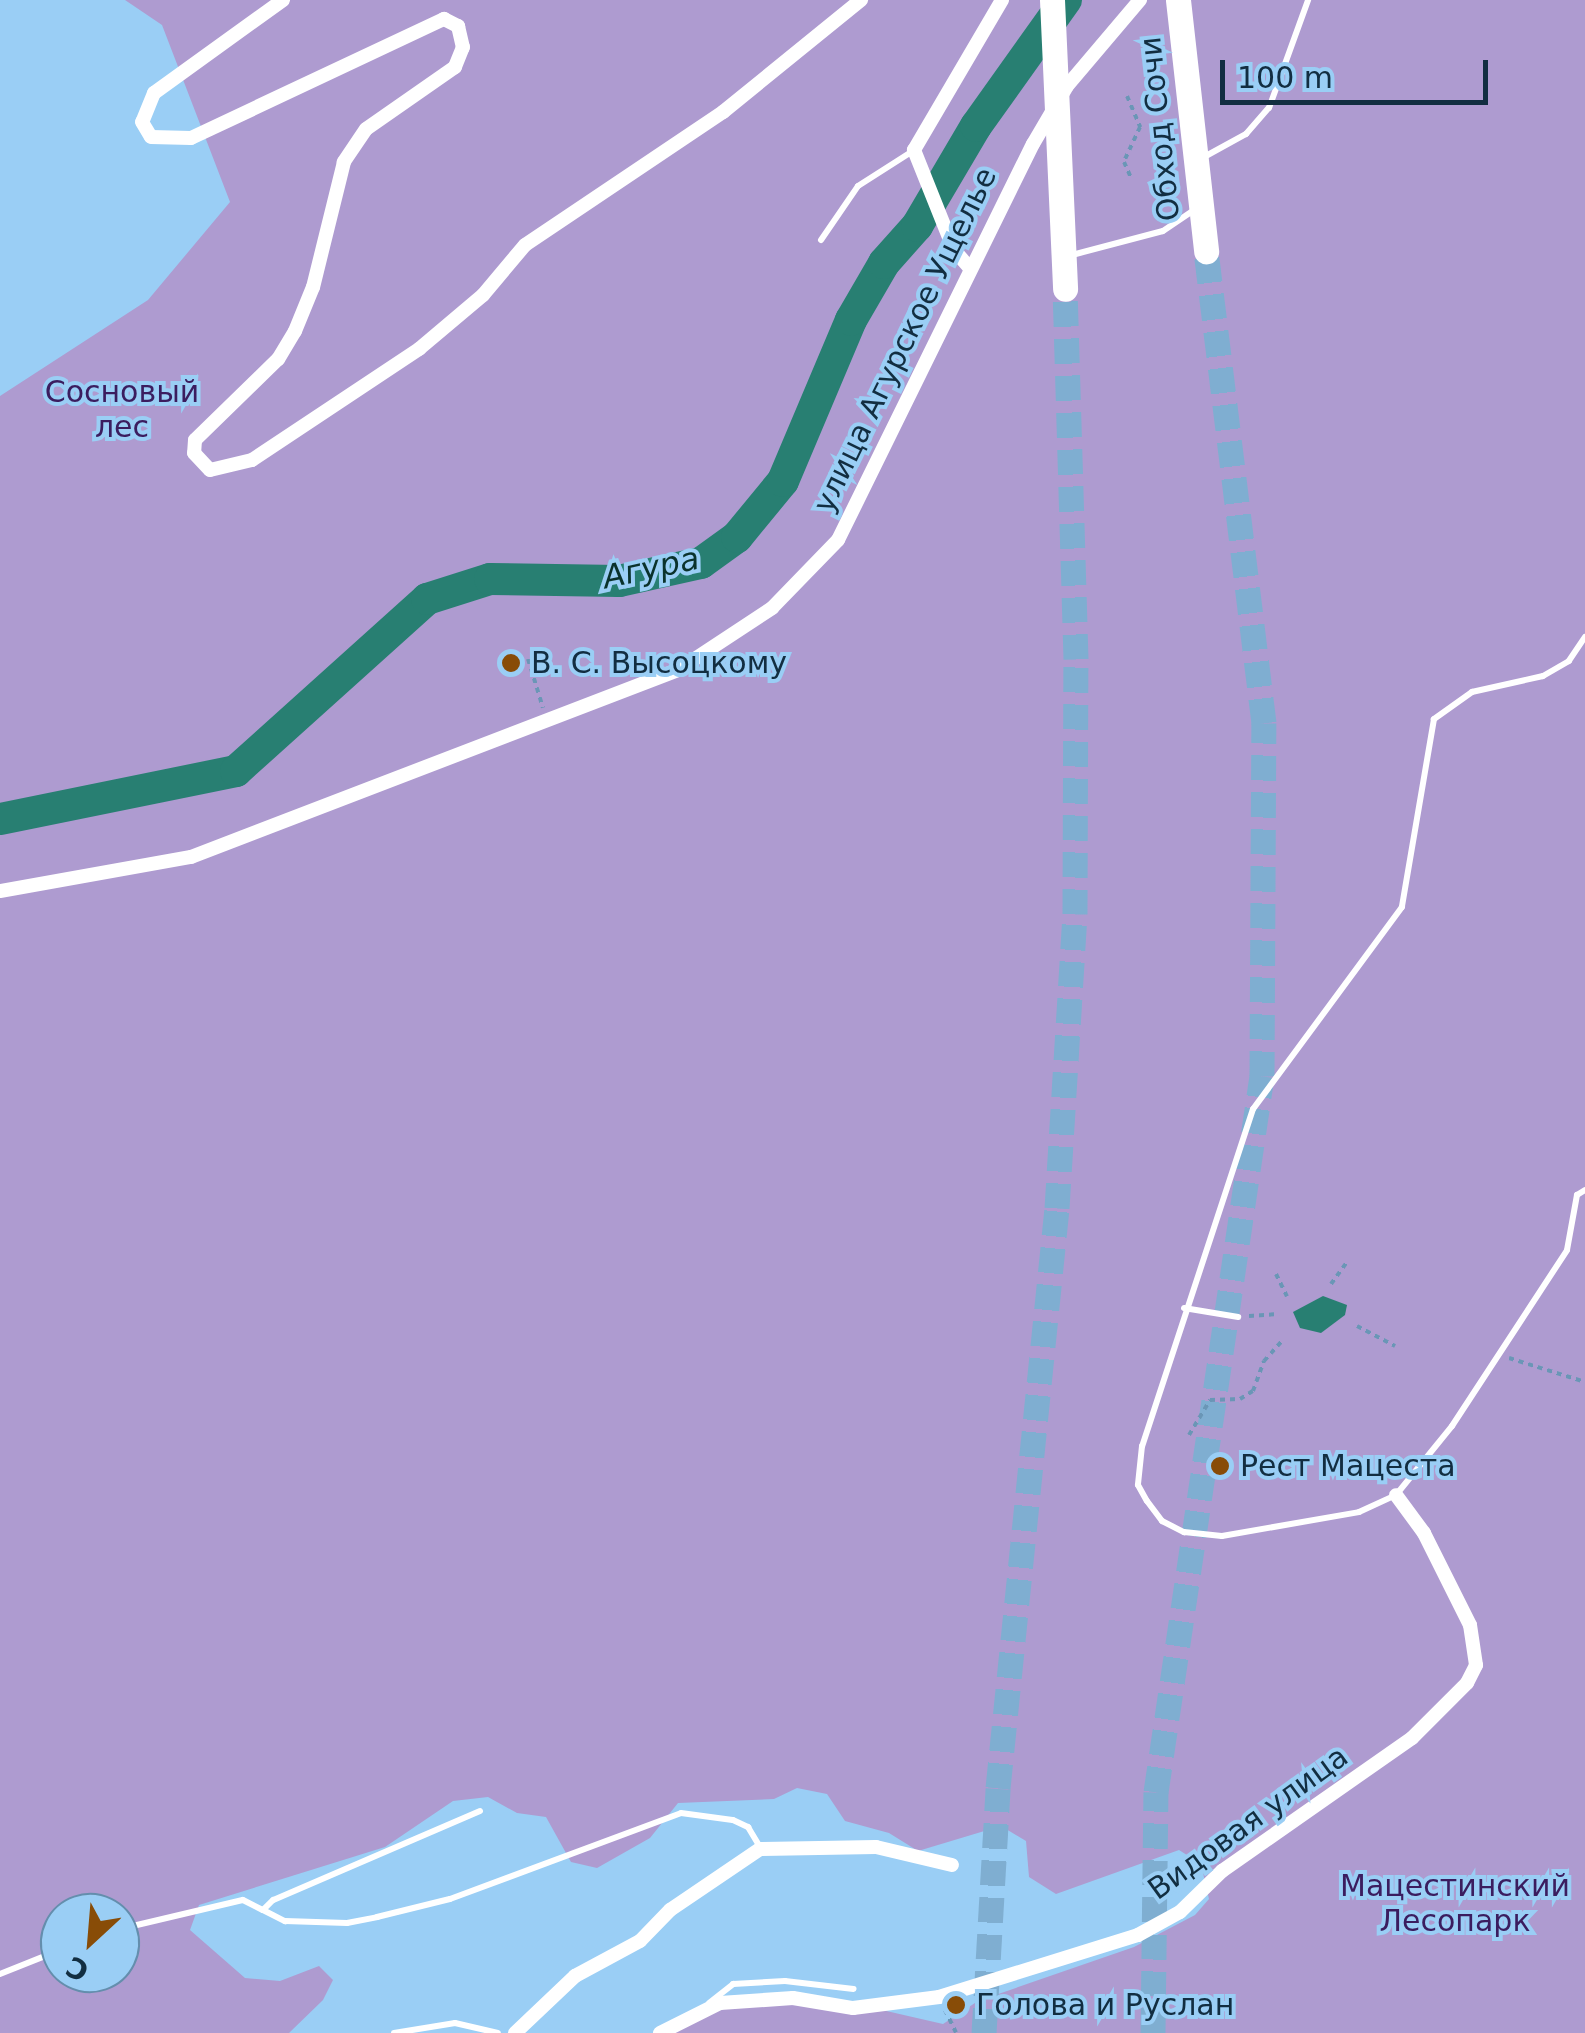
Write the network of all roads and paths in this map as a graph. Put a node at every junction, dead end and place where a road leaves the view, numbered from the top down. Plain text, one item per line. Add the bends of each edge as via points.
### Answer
1 (282, 0) edge
2 (861, 0) edge
3 (1002, 0) edge
4 (1052, 0) edge
5 (1140, 0) edge
6 (1178, 0) edge
7 (1308, 0) edge
8 (1127, 96) dead end
9 (914, 156) junction
10 (1198, 158) junction
11 (1130, 178) dead end
12 (1202, 204) junction
13 (821, 240) dead end
14 (1206, 252) tunnel mouth
15 (1066, 256) junction
16 (968, 266) junction
17 (1065, 290) tunnel mouth
18 (1585, 637) edge
19 (528, 659) dead end
20 (547, 722) junction
21 (0, 891) edge
22 (1585, 1190) edge
23 (1346, 1262) dead end
24 (1276, 1274) dead end
25 (1330, 1284) dead end
26 (1287, 1298) dead end
27 (1184, 1308) junction
28 (1279, 1314) dead end
29 (1238, 1316) joint
30 (1358, 1326) dead end
31 (1283, 1340) dead end
32 (1396, 1346) dead end
33 (1497, 1354) junction
34 (1585, 1382) edge
35 (1189, 1435) dead end
36 (1396, 1495) junction
37 (480, 1811) dead end
38 (760, 1849) junction
39 (952, 1865) dead end
40 (263, 1910) junction
41 (140, 1924) edge
42 (40, 1958) edge
43 (0, 1974) edge
44 (854, 1989) dead end
45 (939, 1997) junction
46 (699, 2016) junction
47 (394, 2033) edge
48 (498, 2033) edge
49 (515, 2033) edge
50 (660, 2033) edge
51 (956, 2033) edge

1 - 2 street via 154,94 142,122 151,137 191,138 444,18 458,26 463,47 455,68 366,129 344,162 313,288 295,331 278,358 195,440 194,453 210,470 252,460 419,349 483,295 525,245 723,112
3 - 9 street
4 - 15 highway
5 - 16 street, улица Агурское Ущелье via 1068,86
6 - 10 highway, Обход Сочи
7 - 10 lane via 1269,108 1223,151
8 - 11 path via 1140,128 1124,162
9 - 13 lane via 858,186
9 - 16 street
10 - 12 highway, Обход Сочи
12 - 14 highway, Обход Сочи
12 - 15 lane via 1162,232
15 - 17 highway
16 - 20 street, улица Агурское Ущелье via 838,540 738,634 678,670
18 - 27 lane via 1569,661 1543,676 1472,692 1434,719 1402,906 1253,1109
19 - 20 path
20 - 21 street, улица Агурское Ущелье via 192,857
22 - 33 lane via 1567,1250
23 - 25 path
24 - 26 path
27 - 29 lane
27 - 36 lane via 1142,1446 1138,1485 1162,1521 1184,1532 1222,1536 1342,1516
28 - 29 path
30 - 32 path
31 - 35 path via 1264,1361 1253,1391 1240,1399 1210,1400
33 - 34 path
33 - 36 lane via 1452,1426
36 - 45 street, Видовая улица via 1424,1533 1470,1625 1476,1665 1467,1683 1412,1738 1222,1870 1180,1912 1138,1935
37 - 40 lane
38 - 39 street via 859,1846
38 - 40 lane via 756,1834 733,1820 680,1814 450,1899 377,1917 285,1921
38 - 49 street via 670,1910 640,1942 575,1976
40 - 41 lane via 244,1900
42 - 43 lane
44 - 46 lane via 785,1981 733,1984
45 - 46 street, Видовая улица via 853,2008 793,1998 720,2003
45 - 51 path
46 - 50 street, Видовая улица
47 - 48 lane via 455,2023

